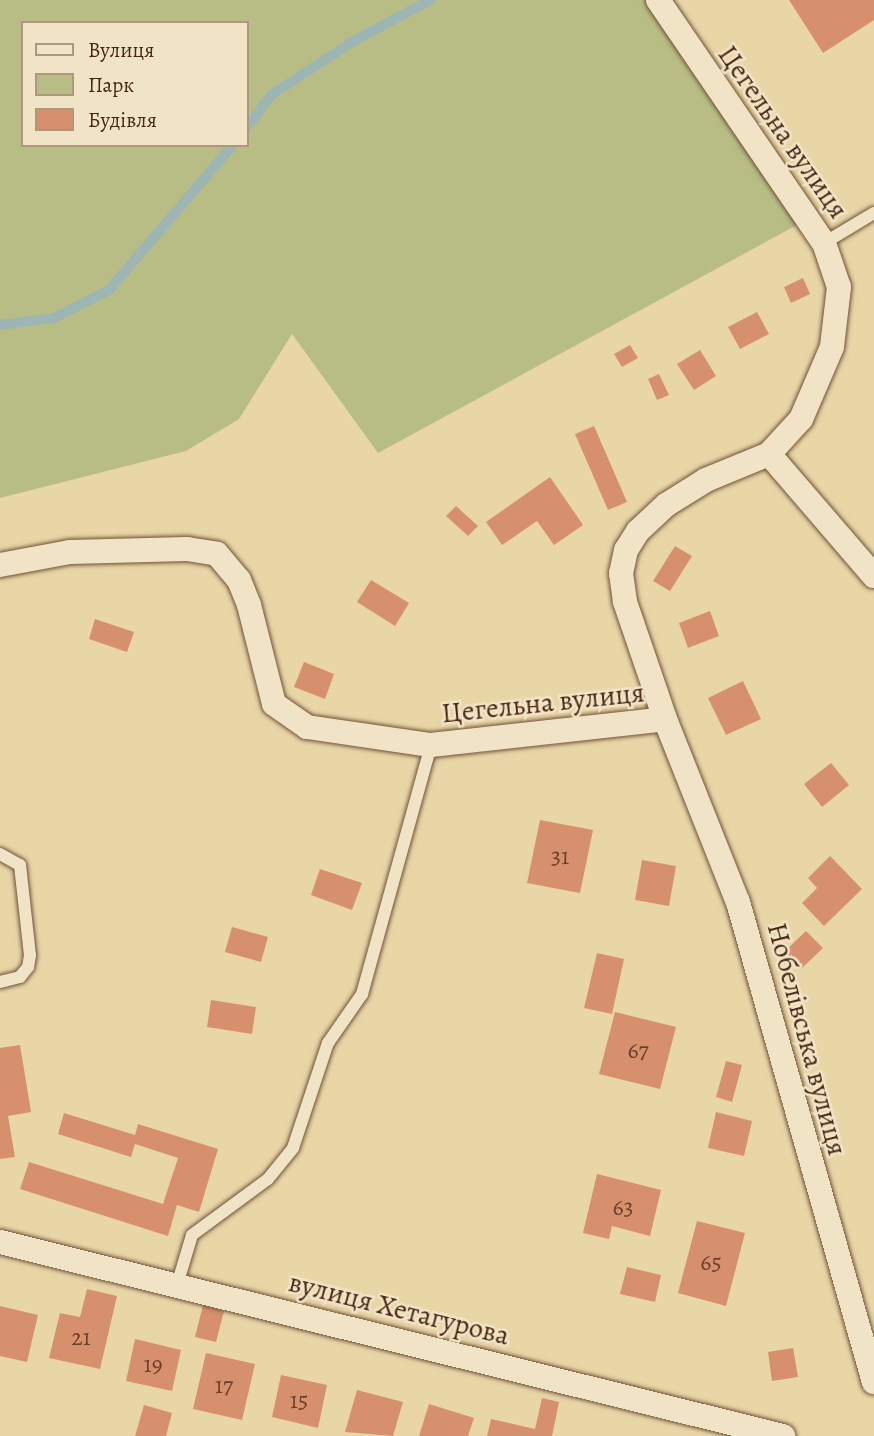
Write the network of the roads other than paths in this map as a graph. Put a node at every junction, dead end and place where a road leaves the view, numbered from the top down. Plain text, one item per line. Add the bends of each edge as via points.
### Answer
1 (658, 0) edge
2 (874, 213) edge
3 (824, 243) junction
4 (769, 454) junction
5 (0, 565) edge
6 (874, 576) edge
7 (665, 719) junction
8 (431, 746) junction
9 (0, 854) edge
10 (0, 982) edge
11 (0, 1242) edge
12 (177, 1285) junction
13 (874, 1382) edge
14 (783, 1436) edge

1 - 3 street, Цегельна вулиця
2 - 3 lane
3 - 4 street, Цегельна вулиця via 839,287 832,347 801,419
4 - 6 street
4 - 7 street, Цегельна вулиця via 706,480 666,505 638,531 626,550 621,573 625,602
5 - 8 street, Цегельна вулиця via 69,552 187,549 217,554 239,580 249,605 274,704 307,727
7 - 8 street, Цегельна вулиця
7 - 13 street, Нобелівська вулиця via 738,902
8 - 12 lane via 362,994 328,1043 293,1148 268,1179 192,1235
9 - 10 lane via 20,865 30,955 20,977
11 - 12 street, вулиця Хетагурова
12 - 14 street, вулиця Хетагурова

